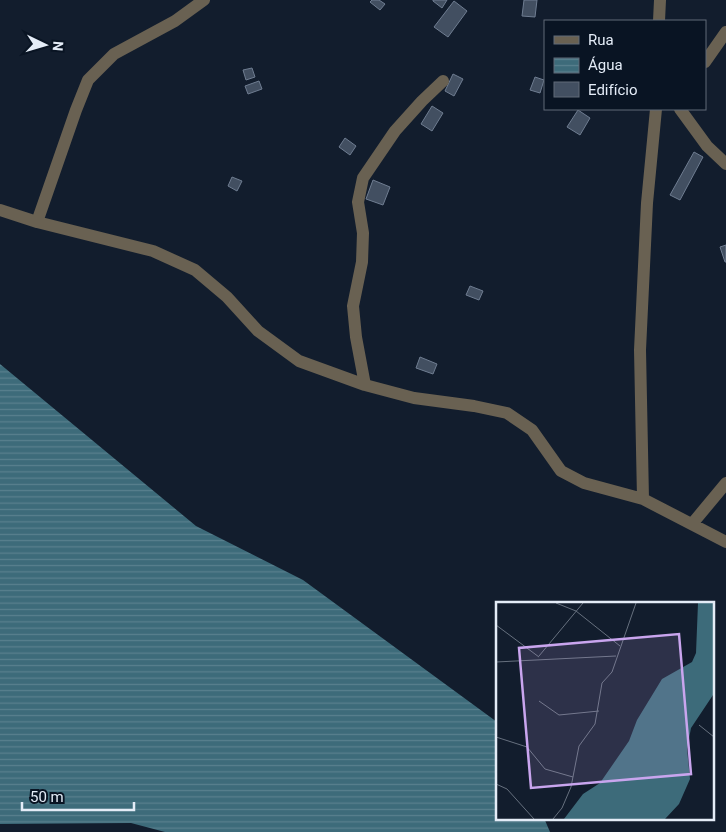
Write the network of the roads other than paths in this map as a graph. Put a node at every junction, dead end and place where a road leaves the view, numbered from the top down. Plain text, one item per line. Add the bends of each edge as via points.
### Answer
1 (204, 0) edge
2 (660, 0) edge
3 (659, 20) edge
4 (726, 32) edge
5 (706, 61) edge
6 (442, 81) dead end
7 (681, 110) edge
8 (656, 114) edge
9 (726, 164) edge
10 (0, 210) edge
11 (37, 222) junction
12 (365, 385) junction
13 (726, 483) edge
14 (643, 499) junction
15 (692, 524) junction
16 (726, 542) edge

1 - 11 street via 176,21 114,54 88,80
2 - 3 street
4 - 5 street
6 - 12 street via 395,131 363,178 358,202 363,233 362,262 353,306
7 - 9 street via 707,146
8 - 14 street via 647,203 641,341
10 - 11 street
11 - 12 street via 153,251 195,270 227,297 258,330 299,361
12 - 14 street via 414,398 507,413 532,430 561,471 584,483
13 - 15 street
14 - 15 street
15 - 16 street

